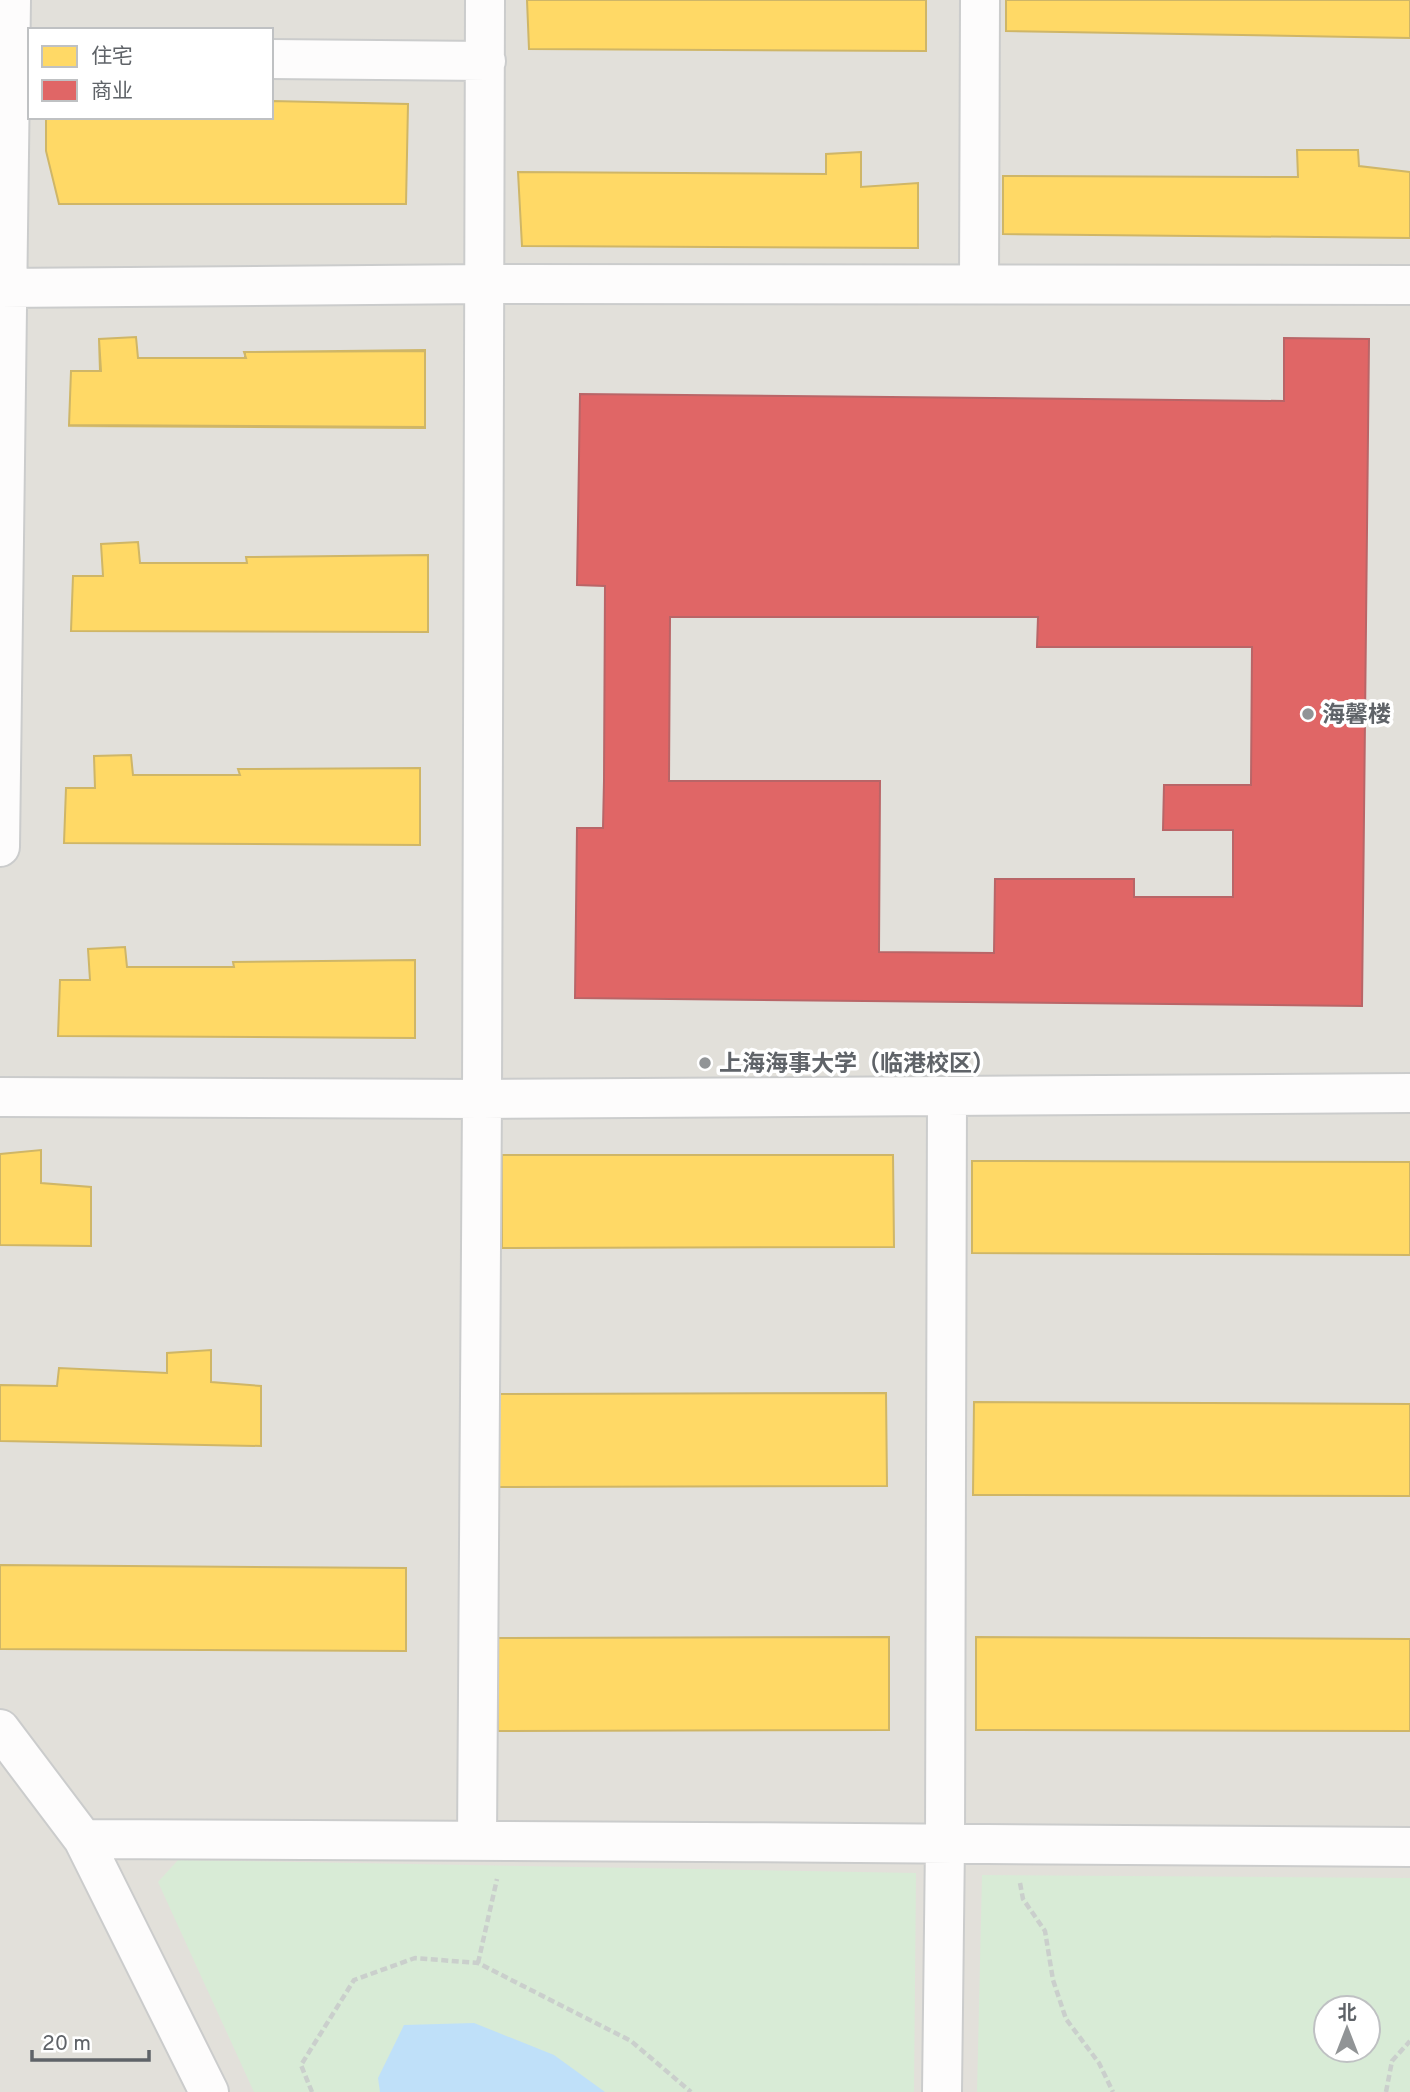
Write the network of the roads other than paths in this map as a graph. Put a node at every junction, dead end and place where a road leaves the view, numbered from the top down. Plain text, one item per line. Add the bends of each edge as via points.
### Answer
1 (11, 0) edge
2 (485, 0) edge
3 (980, 0) edge
4 (273, 59) edge
5 (485, 61) junction
6 (485, 284) junction
7 (979, 284) junction
8 (1410, 285) edge
9 (4, 288) edge
10 (0, 847) edge
11 (1410, 1093) edge
12 (947, 1096) junction
13 (0, 1097) edge
14 (482, 1098) junction
15 (0, 1729) edge
16 (83, 1839) junction
17 (491, 1842) junction
18 (946, 1843) junction
19 (1410, 1846) edge
20 (209, 2092) edge
21 (942, 2092) edge

1 - 9 lane
2 - 5 lane
3 - 7 lane
4 - 5 lane
5 - 6 lane
6 - 7 lane
6 - 9 lane
6 - 14 lane
7 - 8 lane
9 - 10 lane
11 - 12 lane
12 - 14 lane
12 - 18 lane
13 - 14 lane
14 - 17 lane
15 - 16 lane
16 - 17 lane
16 - 20 lane
17 - 18 lane
18 - 19 lane
18 - 21 lane

